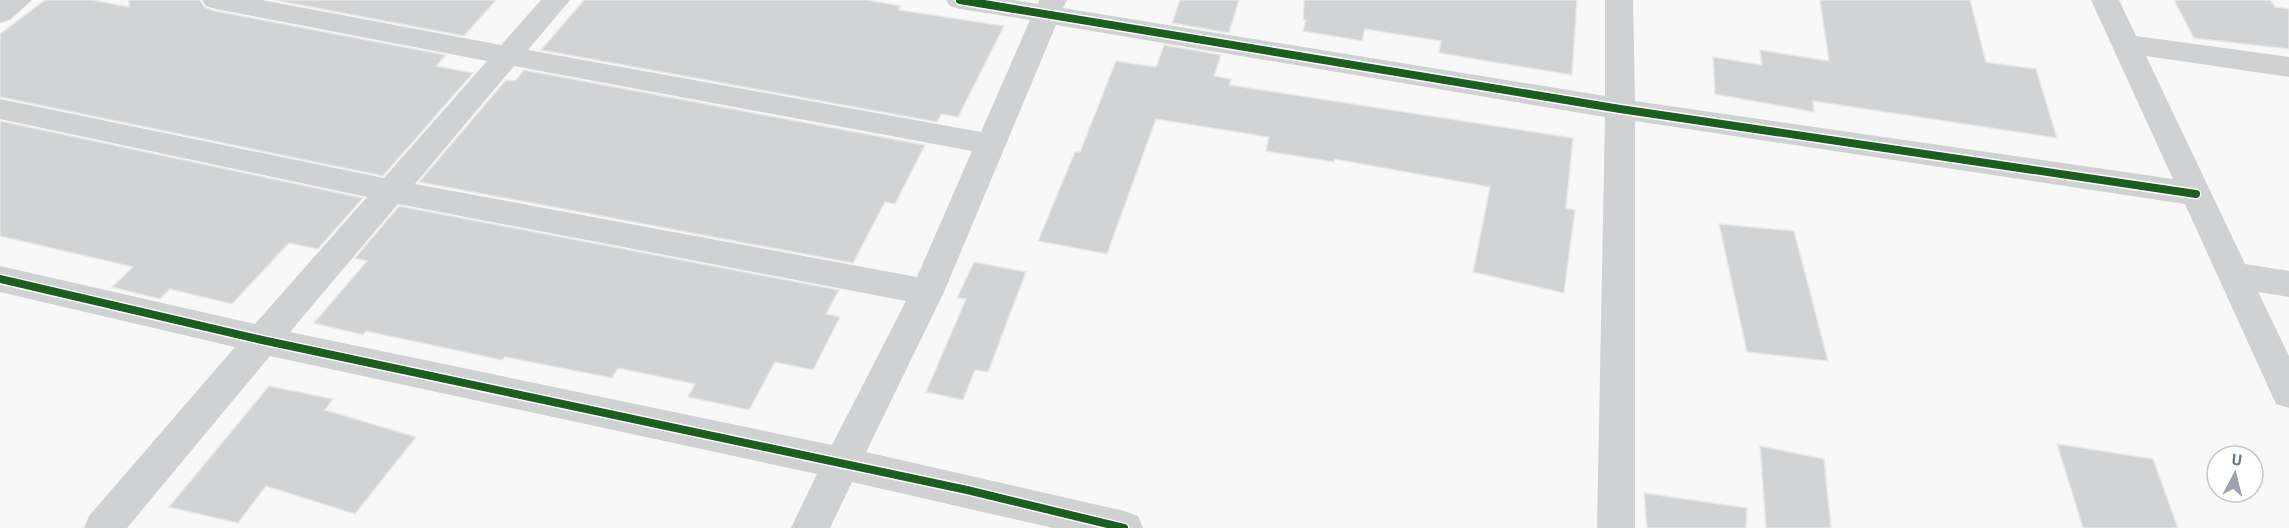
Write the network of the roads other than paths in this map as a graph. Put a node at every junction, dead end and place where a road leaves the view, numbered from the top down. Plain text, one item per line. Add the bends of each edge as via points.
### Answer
1 (18, 0) edge
2 (216, 0) edge
3 (556, 0) edge
4 (960, 0) edge
5 (1619, 0) edge
6 (2106, 0) edge
7 (1049, 8) edge
8 (0, 14) edge
9 (2124, 44) junction
10 (509, 56) junction
11 (2289, 67) edge
12 (0, 109) edge
13 (1620, 109) junction
14 (990, 144) junction
15 (392, 191) junction
16 (2196, 194) junction
17 (2234, 275) junction
18 (0, 279) edge
19 (2289, 284) edge
20 (927, 292) junction
21 (262, 340) junction
22 (2289, 393) edge
23 (842, 464) junction
24 (103, 528) edge
25 (810, 528) edge
26 (1124, 528) edge
27 (1616, 528) edge

1 - 8 street
2 - 10 street
3 - 10 street
4 - 7 street
5 - 13 street
6 - 9 street
7 - 13 street
7 - 14 street
9 - 11 street
9 - 16 street
10 - 14 street
10 - 15 street
12 - 15 street
13 - 16 street
13 - 27 street
14 - 20 street
15 - 20 street
15 - 21 street
16 - 17 street
17 - 19 street
17 - 22 street
18 - 21 street
20 - 23 street
21 - 23 street
21 - 24 street
23 - 25 street
23 - 26 street

